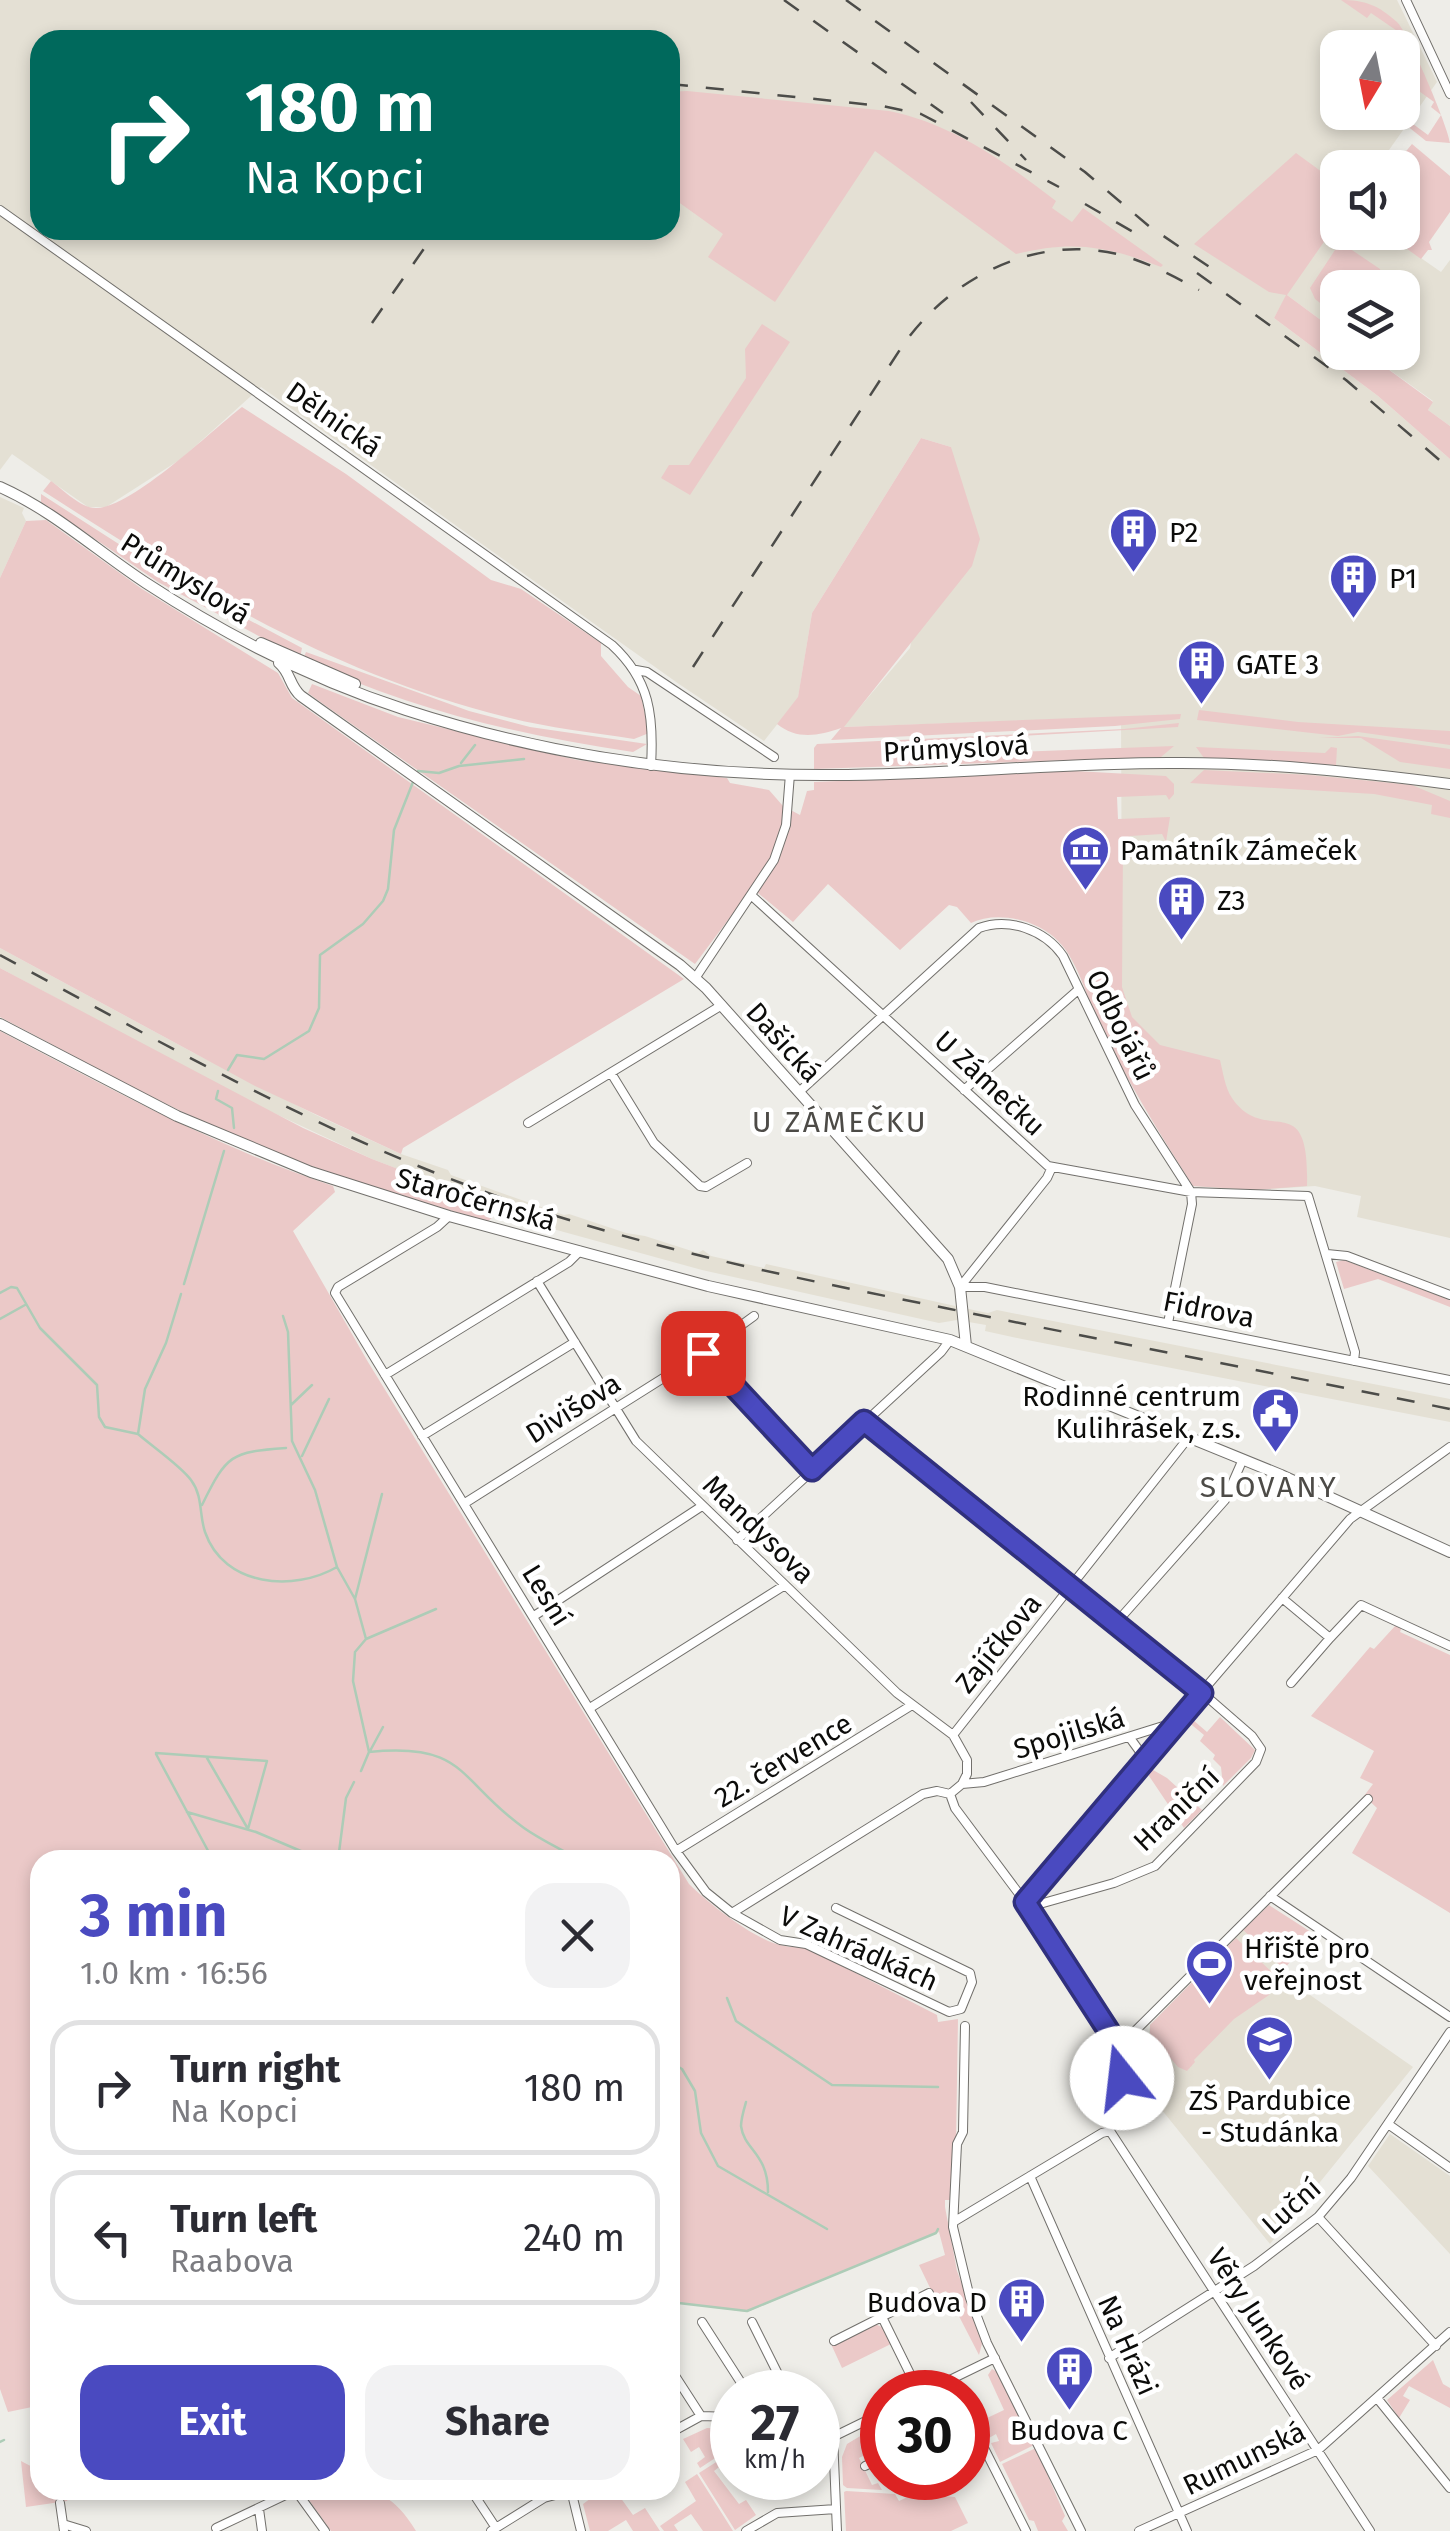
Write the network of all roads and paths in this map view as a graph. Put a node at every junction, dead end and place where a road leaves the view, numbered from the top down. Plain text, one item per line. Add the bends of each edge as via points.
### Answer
1 (1406, 0) edge
2 (1450, 94) edge
3 (0, 210) edge
4 (30, 231) edge
5 (42, 240) edge
6 (0, 487) edge
7 (92, 544) junction
8 (259, 649) junction
9 (299, 665) junction
10 (636, 670) junction
11 (314, 675) junction
12 (296, 680) junction
13 (502, 736) junction
14 (774, 757) dead end
15 (651, 766) junction
16 (790, 774) junction
17 (1450, 786) edge
18 (752, 896) junction
19 (696, 978) junction
20 (1078, 990) junction
21 (722, 1005) junction
22 (884, 1014) junction
23 (0, 1024) edge
24 (612, 1073) junction
25 (964, 1090) junction
26 (799, 1092) junction
27 (528, 1123) dead end
28 (747, 1163) dead end
29 (1052, 1167) junction
30 (1192, 1192) junction
31 (449, 1216) junction
32 (580, 1251) junction
33 (1327, 1254) junction
34 (537, 1282) junction
35 (960, 1287) junction
36 (1450, 1295) edge
37 (754, 1316) dead end
38 (1168, 1323) junction
39 (950, 1340) junction
40 (575, 1342) junction
41 (966, 1346) junction
42 (703, 1353) junction
43 (1354, 1361) junction
44 (386, 1375) junction
45 (1450, 1380) edge
46 (614, 1408) junction
47 (864, 1421) junction
48 (422, 1436) junction
49 (1189, 1437) junction
50 (1450, 1447) edge
51 (1244, 1459) junction
52 (812, 1470) junction
53 (464, 1504) junction
54 (702, 1506) junction
55 (1360, 1510) junction
56 (737, 1540) junction
57 (1450, 1552) edge
58 (785, 1585) junction
59 (1071, 1588) junction
60 (1282, 1598) junction
61 (534, 1616) junction
62 (1116, 1623) junction
63 (1330, 1638) junction
64 (1450, 1646) edge
65 (1290, 1683) dead end
66 (1202, 1693) junction
67 (912, 1705) junction
68 (590, 1708) junction
69 (1183, 1716) junction
70 (953, 1735) junction
71 (1130, 1738) junction
72 (1146, 1760) junction
73 (962, 1784) junction
74 (950, 1794) junction
75 (1368, 1799) dead end
76 (675, 1850) edge
77 (678, 1850) edge
78 (680, 1856) edge
79 (1270, 1896) junction
80 (1027, 1904) junction
81 (836, 1908) dead end
82 (732, 1913) junction
83 (1450, 2017) edge
84 (965, 2026) dead end
85 (1450, 2032) edge
86 (1119, 2047) junction
87 (1388, 2124) junction
88 (1110, 2132) junction
89 (1450, 2168) edge
90 (1030, 2176) junction
91 (1318, 2217) junction
92 (955, 2221) junction
93 (1213, 2291) junction
94 (929, 2293) dead end
95 (882, 2317) junction
96 (702, 2322) dead end
97 (752, 2322) dead end
98 (1450, 2332) edge
99 (834, 2341) dead end
100 (1436, 2346) junction
101 (995, 2358) junction
102 (1109, 2358) junction
103 (732, 2370) edge
104 (776, 2370) edge
105 (910, 2370) edge
106 (969, 2370) edge
107 (680, 2383) edge
108 (1377, 2398) junction
109 (701, 2416) junction
110 (710, 2416) edge
111 (680, 2428) edge
112 (1318, 2450) junction
113 (990, 2460) edge
114 (1450, 2488) edge
115 (276, 2500) edge
116 (303, 2500) edge
117 (476, 2500) edge
118 (541, 2500) edge
119 (574, 2500) edge
120 (836, 2500) edge
121 (60, 2503) dead end
122 (836, 2509) junction
123 (259, 2510) junction
124 (1179, 2514) junction
125 (64, 2527) edge
126 (216, 2528) dead end
127 (494, 2529) edge
128 (86, 2531) edge
129 (262, 2531) edge
130 (326, 2531) edge
131 (581, 2531) edge
132 (746, 2531) edge
133 (837, 2531) edge
134 (1026, 2531) edge
135 (1081, 2531) edge
136 (1139, 2531) edge
137 (1187, 2531) edge
138 (1370, 2531) edge

1 - 2 street
3 - 4 street, Dělnická
5 - 10 street, Dělnická via 602,637
6 - 7 main road
7 - 8 main road, Průmyslová
7 - 9 main road, Průmyslová
8 - 9 main road, Průmyslová
8 - 12 main road, Dašická
9 - 11 main road, Průmyslová
9 - 12 main road
9 - 13 main road, Průmyslová
10 - 14 street, Dělnická
10 - 15 street, Dělnická via 651,706
11 - 12 main road
11 - 13 main road, Průmyslová via 405,710
12 - 19 main road, Dašická via 293,689 305,699
13 - 15 main road, Průmyslová
15 - 16 main road, Průmyslová
16 - 17 main road, Průmyslová via 1182,763
16 - 18 street via 785,831
18 - 19 street
18 - 22 street, U Zámečku
19 - 21 main road, Dašická
20 - 22 street, Odbojářů via 1058,949 1006,924 979,928
20 - 25 street
20 - 30 street, Odbojářů via 1135,1105
21 - 24 street
21 - 26 main road, Dašická
22 - 25 street, U Zámečku
22 - 26 street
23 - 31 main road, Staročernská via 252,1150
24 - 27 street
24 - 28 street via 654,1144 700,1186
25 - 29 street, U Zámečku
26 - 35 main road, Dašická via 943,1254
29 - 30 street, U Zámečku
29 - 35 street
30 - 33 street, U Zámečku via 1308,1196
30 - 38 street
31 - 32 main road, Staročernská
31 - 44 street, Lesní via 335,1291
32 - 34 street
32 - 39 main road, Staročernská
33 - 36 street
33 - 43 street
34 - 40 street, Mandysova
34 - 44 street
35 - 38 street, Fidrova via 986,1286
35 - 41 main road, Dašická
37 - 42 street, Divišova
38 - 43 street, Fidrova
39 - 41 main road, Staročernská
39 - 47 street
40 - 46 street, Mandysova
40 - 48 street
41 - 49 main road
42 - 46 street, Divišova
42 - 52 street
43 - 45 street, Fidrova
44 - 48 street, Lesní
46 - 53 street, Divišova
46 - 54 street, Mandysova via 645,1452
47 - 52 street
47 - 59 street
48 - 53 street, Lesní
49 - 51 main road
49 - 59 street, Zajíčkova
50 - 55 street, Spojilská
51 - 55 main road
51 - 62 street via 1225,1500
52 - 56 street
53 - 61 street, Lesní
54 - 56 street, Mandysova
54 - 61 street
55 - 57 main road
55 - 60 street, Spojilská
56 - 58 street, Mandysova
58 - 67 street, Mandysova
58 - 68 street
59 - 62 street
59 - 70 street, Zajíčkova
60 - 63 street
60 - 66 street, Spojilská
61 - 68 street, Lesní
62 - 66 street
63 - 64 street via 1361,1606
63 - 65 street
66 - 69 street, Spojilská
66 - 80 street, Hraniční via 1252,1736 1261,1749 1256,1762 1148,1870
67 - 70 street, Mandysova
67 - 77 street, 22. července
68 - 76 street, Lesní
69 - 71 street, Spojilská
69 - 72 street
70 - 73 street via 967,1761
71 - 72 street
71 - 73 street, Spojilská
72 - 80 street
73 - 74 street, Spojilská
74 - 80 street
74 - 82 street, Spojilská via 919,1796
75 - 79 street
78 - 82 street, Lesní
79 - 83 street
79 - 86 street
80 - 86 street
81 - 82 street, V Zahrádkách via 970,1973 960,2011 946,2011 806,1944 780,1940
84 - 92 street
85 - 87 street, Luční
86 - 88 street via 1124,2071
87 - 89 street
87 - 91 street, Luční
88 - 90 street
88 - 93 street, Věry Junkové
90 - 92 street
90 - 102 street, Na Hrázi
91 - 93 street, Luční
91 - 100 street
92 - 101 street via 965,2282
93 - 102 street, Luční
93 - 112 street, Věry Junkové
94 - 95 street
95 - 99 street
95 - 105 street
96 - 103 street
97 - 104 street
98 - 100 street, Rumunská
100 - 108 street, Rumunská
101 - 106 street
101 - 135 street
102 - 124 street, Na Hrázi
107 - 109 street
108 - 112 street, Rumunská
108 - 114 street
109 - 110 street
109 - 111 street
112 - 124 street, Rumunská
112 - 138 street, Věry Junkové
113 - 134 street
115 - 123 street
116 - 130 street
117 - 127 street
118 - 127 street
119 - 131 street
120 - 122 street
121 - 125 street
122 - 132 street via 776,2513
122 - 133 street
123 - 126 street
123 - 129 street
124 - 136 street, Rumunská
124 - 137 street, Na Hrázi
125 - 128 street

